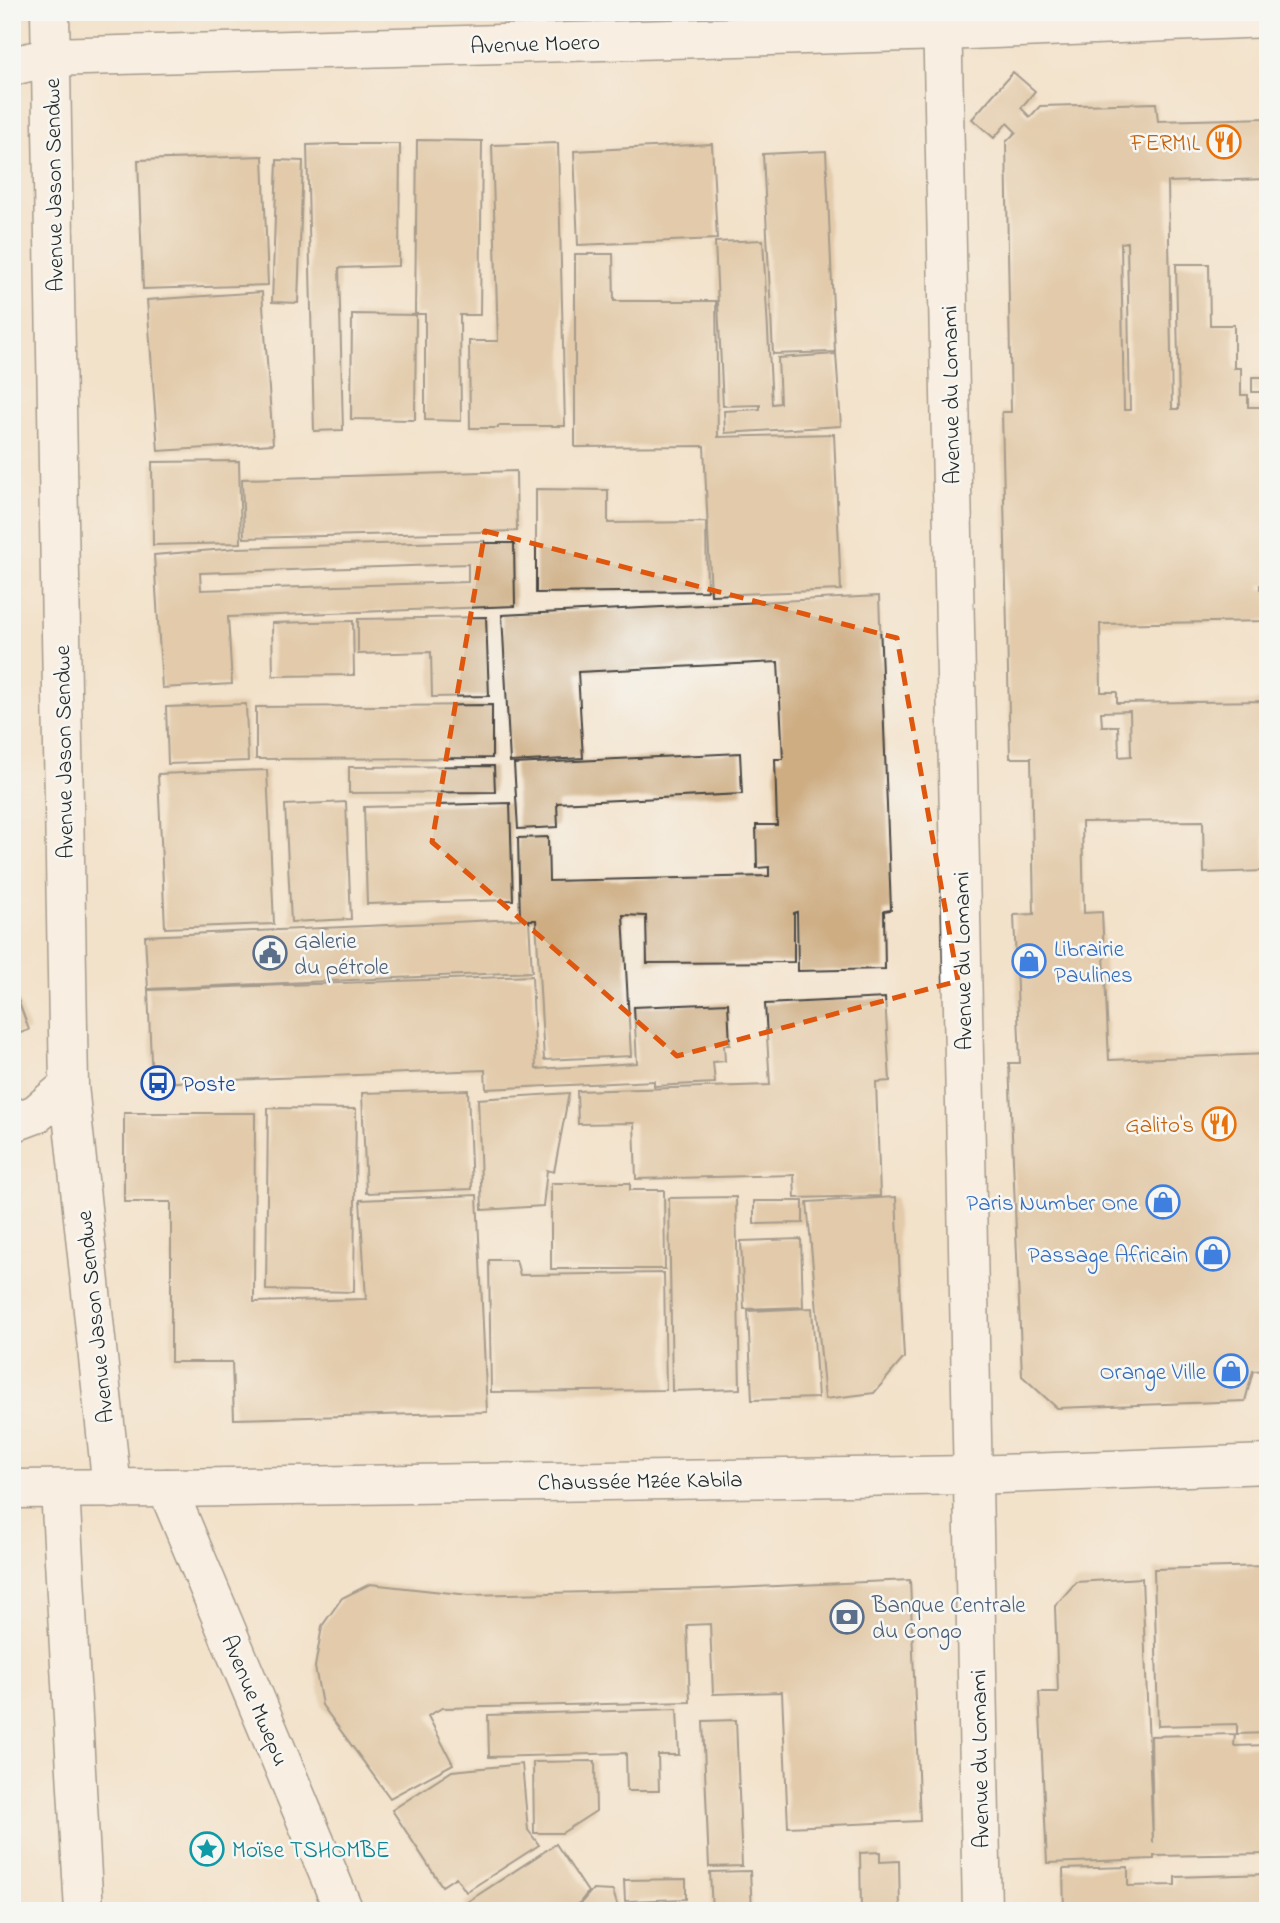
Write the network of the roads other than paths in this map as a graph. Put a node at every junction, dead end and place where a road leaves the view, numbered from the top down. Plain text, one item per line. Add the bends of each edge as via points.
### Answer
1 (50, 12) edge
2 (1268, 18) edge
3 (943, 22) edge
4 (51, 57) junction
5 (12, 66) edge
6 (69, 1086) junction
7 (12, 1123) edge
8 (1268, 1464) edge
9 (973, 1475) junction
10 (167, 1488) junction
11 (12, 1489) edge
12 (112, 1489) junction
13 (60, 1490) junction
14 (84, 1911) edge
15 (344, 1911) edge
16 (982, 1911) edge

1 - 4 main road, Avenue Jason Sendwe
2 - 3 main road, Avenue Moero
3 - 4 main road, Avenue Moero
3 - 9 main road, Avenue du Lomami
4 - 5 main road, Avenue Moero
4 - 6 main road, Avenue Jason Sendwe
6 - 7 main road via 37,1114
6 - 12 main road, Avenue Jason Sendwe
8 - 9 main road, Chaussée Mzée Kabila
9 - 10 main road, Chaussée Mzée Kabila
9 - 16 main road, Avenue du Lomami
10 - 12 main road, Chaussée Mzée Kabila
10 - 15 main road, Avenue Mwepu
11 - 13 main road, Chaussée Mzée Kabila
12 - 13 main road, Chaussée Mzée Kabila
13 - 14 main road

